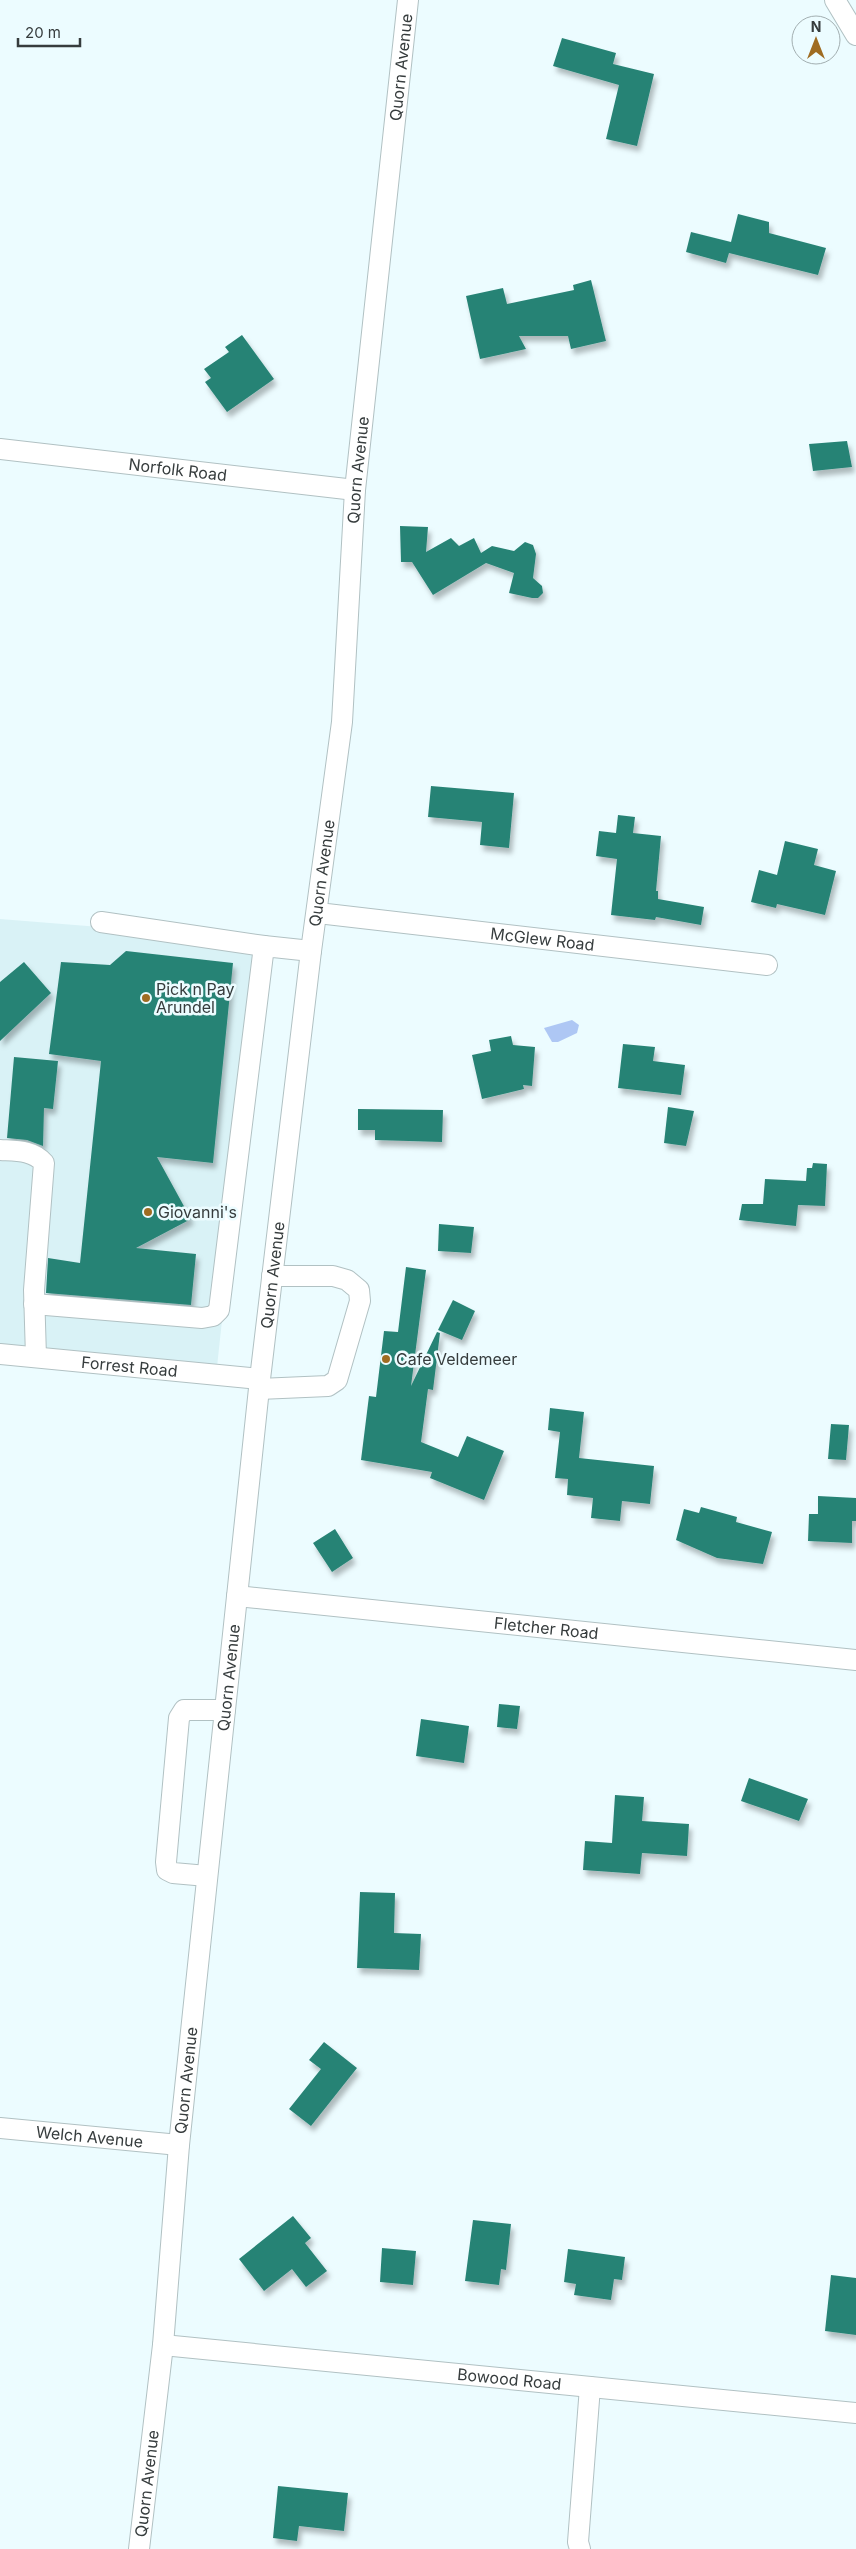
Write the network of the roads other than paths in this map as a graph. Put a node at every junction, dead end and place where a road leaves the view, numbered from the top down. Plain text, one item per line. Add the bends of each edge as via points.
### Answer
1 (408, 0) edge
2 (835, 0) edge
3 (856, 35) edge
4 (0, 449) edge
5 (355, 490) junction
6 (318, 913) junction
7 (101, 922) dead end
8 (264, 946) junction
9 (311, 952) junction
10 (767, 965) dead end
11 (0, 1150) edge
12 (272, 1276) junction
13 (34, 1304) junction
14 (0, 1354) edge
15 (36, 1357) junction
16 (259, 1384) junction
17 (237, 1596) junction
18 (856, 1660) edge
19 (225, 1710) junction
20 (208, 1876) junction
21 (0, 2128) edge
22 (179, 2145) junction
23 (163, 2345) junction
24 (590, 2387) junction
25 (856, 2413) edge
26 (139, 2549) edge
27 (580, 2549) edge

1 - 5 street, Quorn Avenue
2 - 3 street
4 - 5 street, Norfolk Road
5 - 6 street, Quorn Avenue via 342,722
6 - 9 street, Quorn Avenue
6 - 10 street, McGlew Road
7 - 8 street
8 - 9 street
8 - 13 street via 219,1310 202,1318
9 - 12 street, Quorn Avenue
11 - 13 street via 25,1151 44,1163
12 - 16 street, Quorn Avenue
12 - 16 street, Forrest Road via 333,1276 347,1280 359,1290 360,1301 337,1380 328,1386
13 - 15 street
14 - 15 street, Forrest Road
15 - 16 street, Forrest Road
16 - 17 street, Quorn Avenue
17 - 18 street, Fletcher Road
17 - 19 street, Quorn Avenue
19 - 20 street, Quorn Avenue
19 - 20 street via 184,1710 179,1718 167,1870
20 - 22 street, Quorn Avenue
21 - 22 street, Welch Avenue
22 - 23 street, Quorn Avenue
23 - 24 street, Bowood Road
23 - 26 street, Quorn Avenue
24 - 25 street, Bowood Road
24 - 27 street

